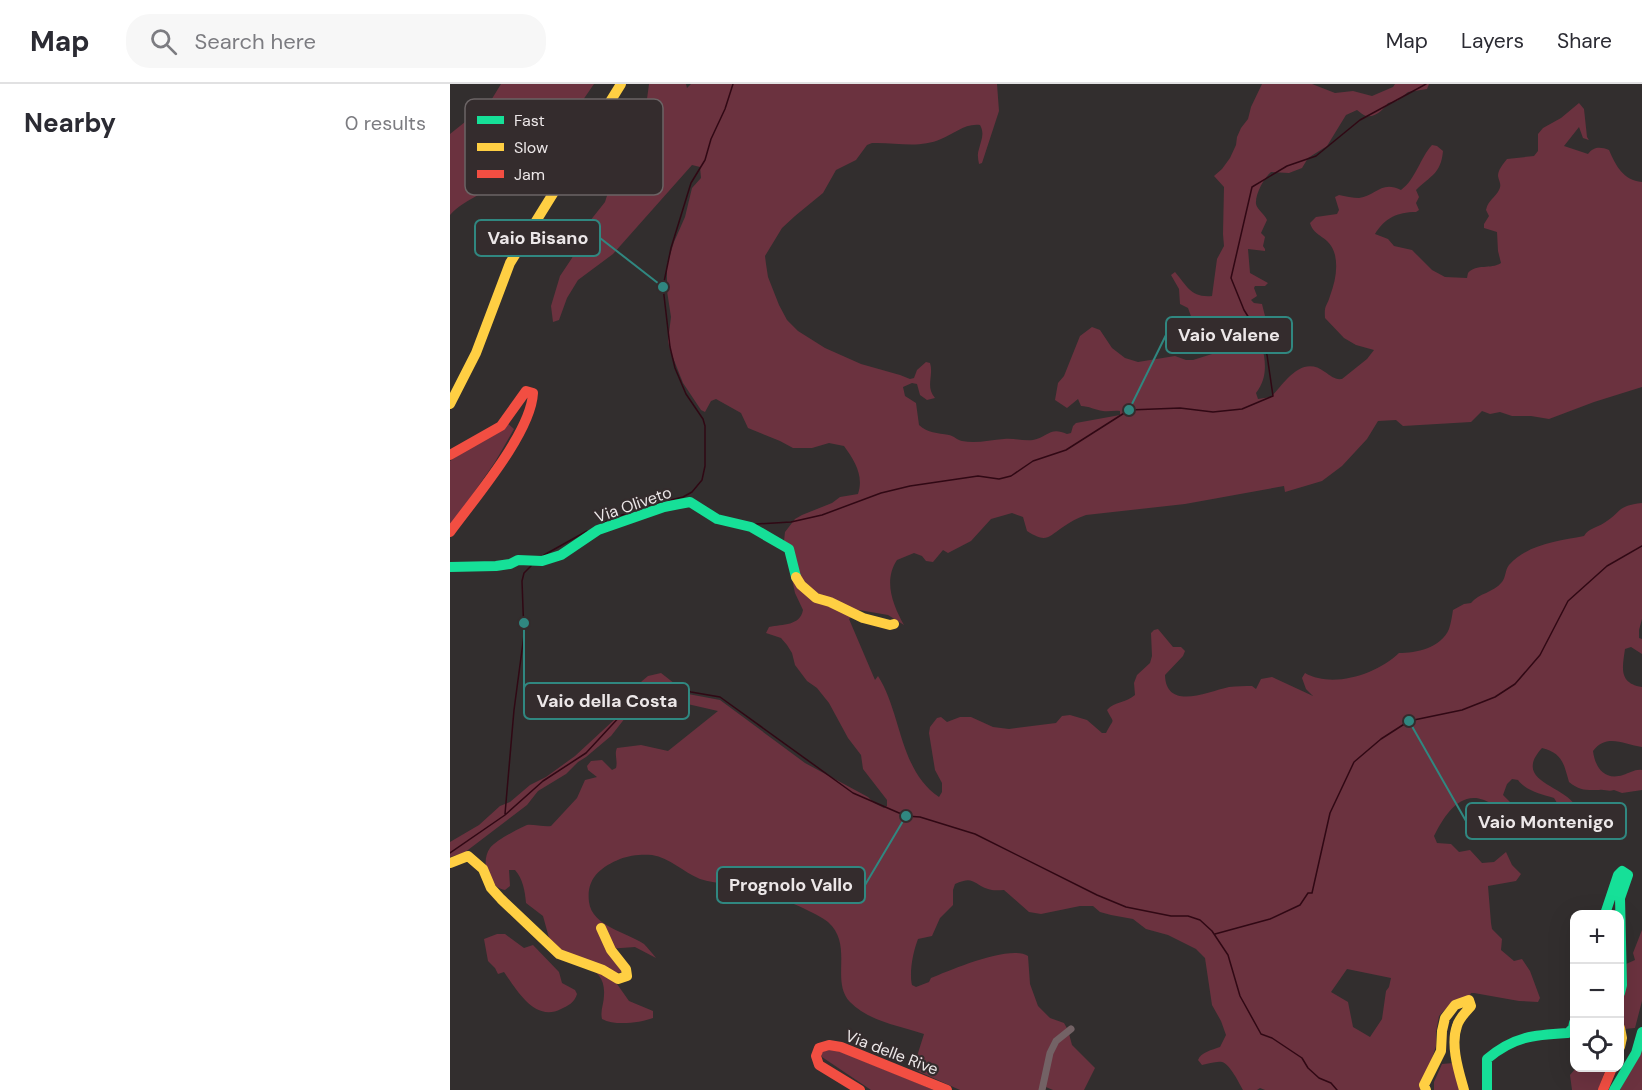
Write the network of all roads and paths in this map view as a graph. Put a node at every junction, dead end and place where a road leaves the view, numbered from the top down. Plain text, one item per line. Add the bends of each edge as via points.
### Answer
1 (621, 84) edge
2 (612, 99) edge
3 (552, 195) edge
4 (450, 404) edge
5 (450, 455) edge
6 (450, 532) edge
7 (450, 567) edge
8 (894, 624) dead end
9 (450, 863) edge
10 (1607, 910) edge
11 (1620, 910) edge
12 (600, 928) dead end
13 (1071, 1029) dead end
14 (1570, 1031) edge
15 (1642, 1032) edge
16 (1610, 1072) edge
17 (860, 1090) edge
18 (947, 1090) edge
19 (1042, 1090) edge
20 (1426, 1090) edge
21 (1464, 1090) edge
22 (1486, 1090) edge
23 (1603, 1090) edge
24 (1614, 1090) edge

1 - 2 street
3 - 4 street via 510,263 476,352
5 - 6 street via 501,426 520,397 526,391 533,393 524,426
7 - 8 street, Via Oliveto via 542,561 561,555 598,530 690,502 717,519 751,527 782,543 789,549 801,585 816,598 864,618
9 - 12 street via 468,856 476,861 501,899 559,954 618,979 627,976
10 - 11 street via 1618,875 1625,872 1628,875
13 - 19 street via 1056,1041 1050,1053
14 - 22 street via 1522,1037 1499,1048 1487,1059
15 - 24 street via 1636,1053
16 - 23 street
17 - 18 street, Via delle Rive via 819,1065 819,1048 841,1047
20 - 21 street via 1424,1085 1442,1049 1442,1028 1448,1013 1459,1002 1469,1000 1471,1006 1455,1027 1458,1071

